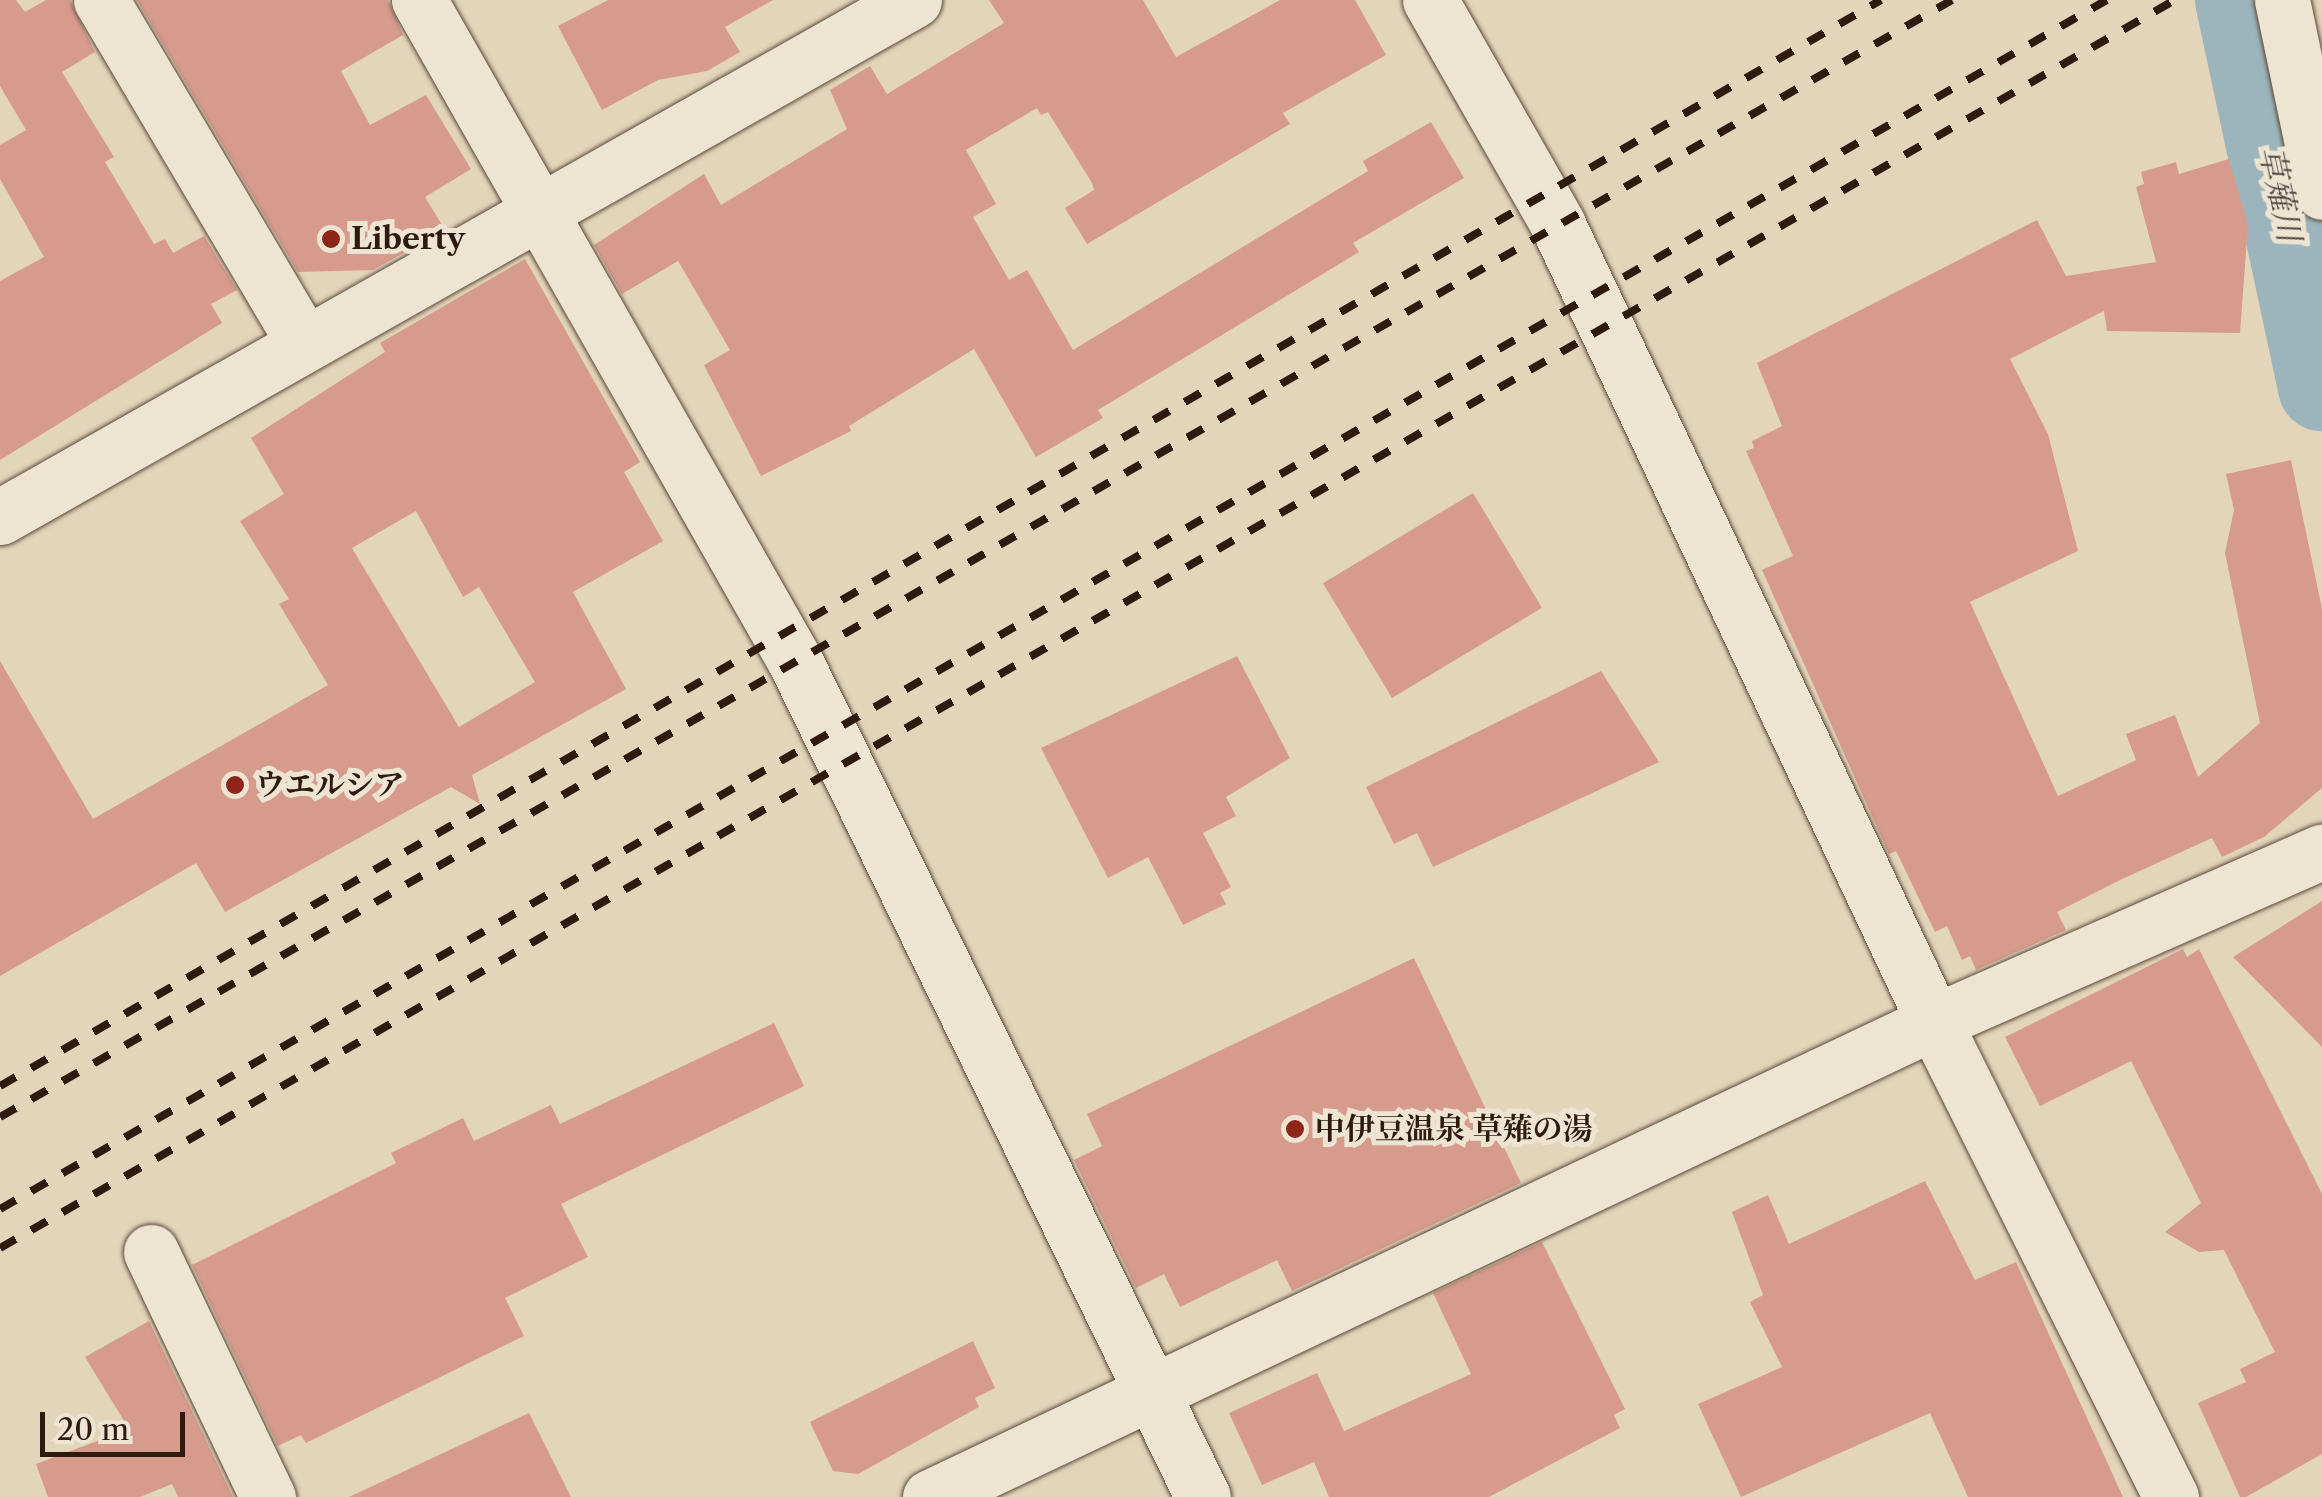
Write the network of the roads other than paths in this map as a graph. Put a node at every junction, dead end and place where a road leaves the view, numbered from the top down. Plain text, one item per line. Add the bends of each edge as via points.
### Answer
1 (102, 0) edge
2 (419, 0) edge
3 (914, 0) edge
4 (1430, 0) edge
5 (2282, 0) edge
6 (2322, 192) edge
7 (542, 216) junction
8 (304, 343) junction
9 (0, 517) edge
10 (2322, 852) edge
11 (1934, 1022) junction
12 (151, 1252) dead end
13 (1152, 1390) junction
14 (268, 1497) edge
15 (930, 1497) edge
16 (1203, 1497) edge
17 (2172, 1497) edge

1 - 8 street
2 - 7 street
3 - 7 street
4 - 11 street via 1557,223
5 - 6 street
7 - 8 street
7 - 13 street via 794,661
8 - 9 street
10 - 11 street
11 - 13 street
11 - 17 street
12 - 14 street
13 - 15 street
13 - 16 street

